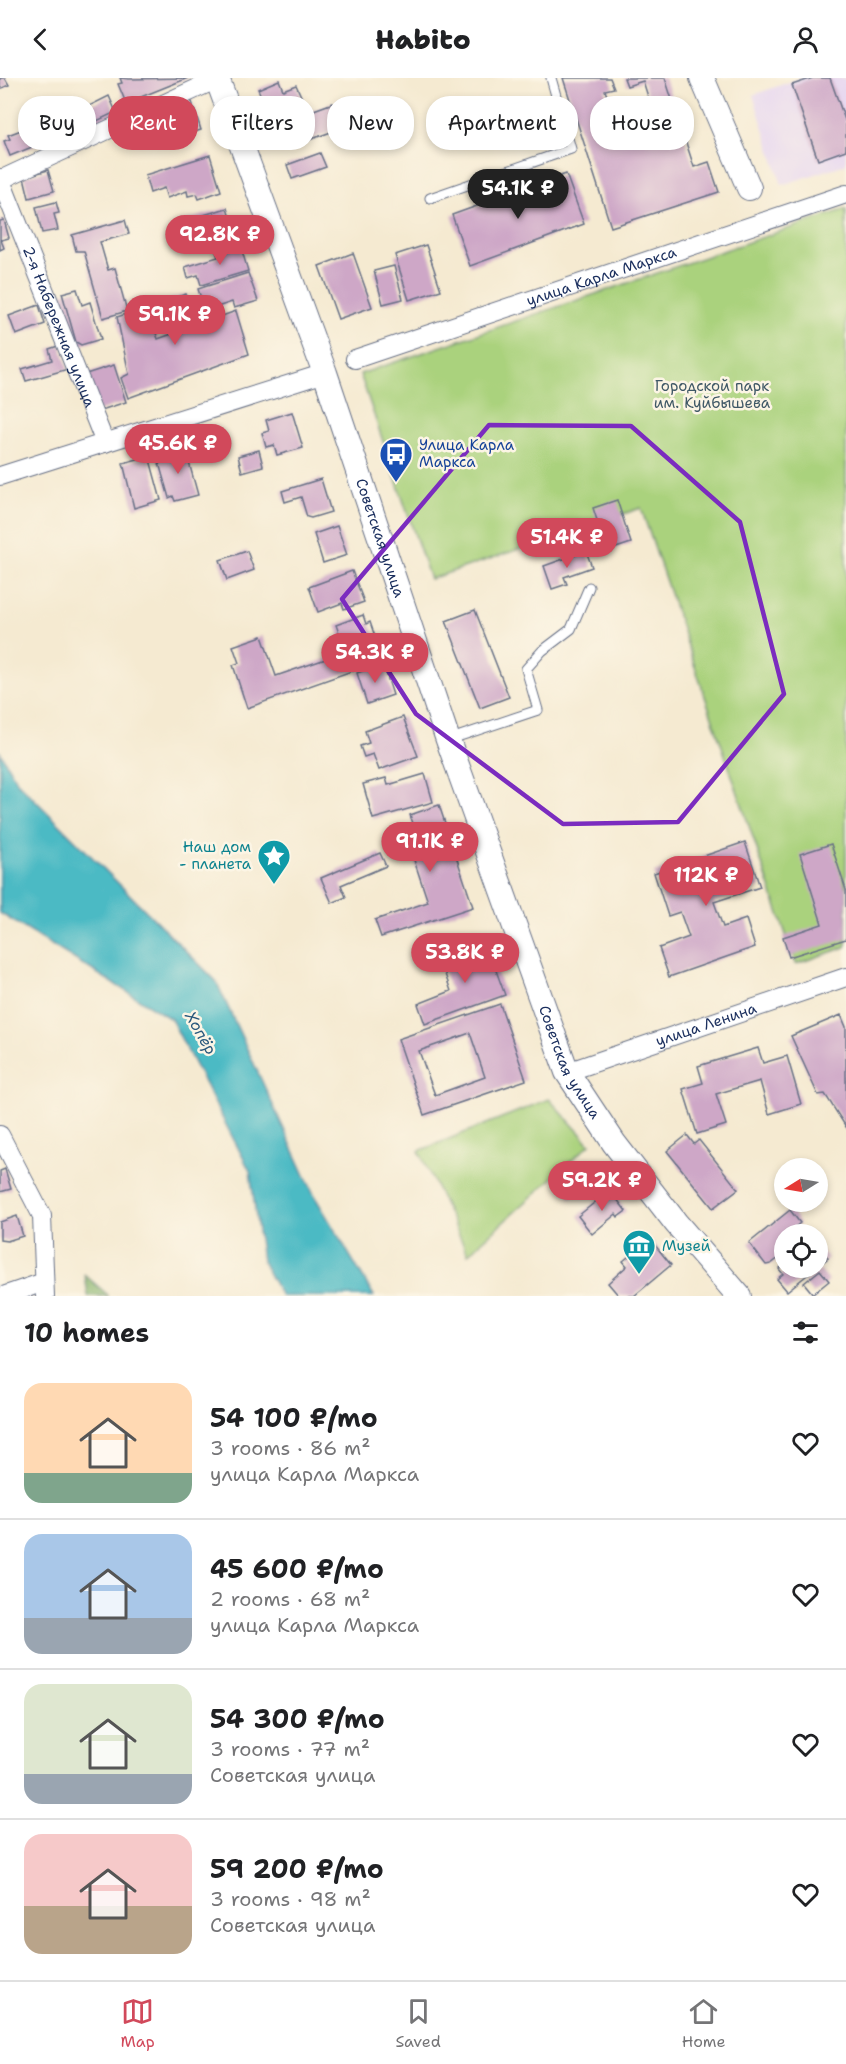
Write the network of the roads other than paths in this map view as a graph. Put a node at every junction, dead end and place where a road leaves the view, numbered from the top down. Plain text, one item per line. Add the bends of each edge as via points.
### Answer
1 (551, 78) edge
2 (702, 78) edge
3 (217, 79) edge
4 (0, 179) edge
5 (749, 188) dead end
6 (846, 194) edge
7 (430, 198) dead end
8 (355, 359) dead end
9 (325, 374) junction
10 (105, 443) junction
11 (0, 476) edge
12 (589, 587) dead end
13 (448, 740) junction
14 (846, 977) edge
15 (567, 1072) junction
16 (0, 1135) edge
17 (45, 1289) edge
18 (3, 1296) edge
19 (739, 1296) edge

1 - 7 lane via 571,149
2 - 5 street
3 - 4 street
3 - 9 street, Советская улица
4 - 10 street, 2-я Набережная улица
6 - 8 street, улица Карла Маркса
9 - 10 street
9 - 13 street, Советская улица
10 - 11 street
12 - 13 lane via 571,629 526,669 538,710
13 - 15 street, Советская улица
14 - 15 street, улица Ленина
15 - 19 street, Советская улица via 614,1143
16 - 17 street via 42,1216
17 - 18 street

